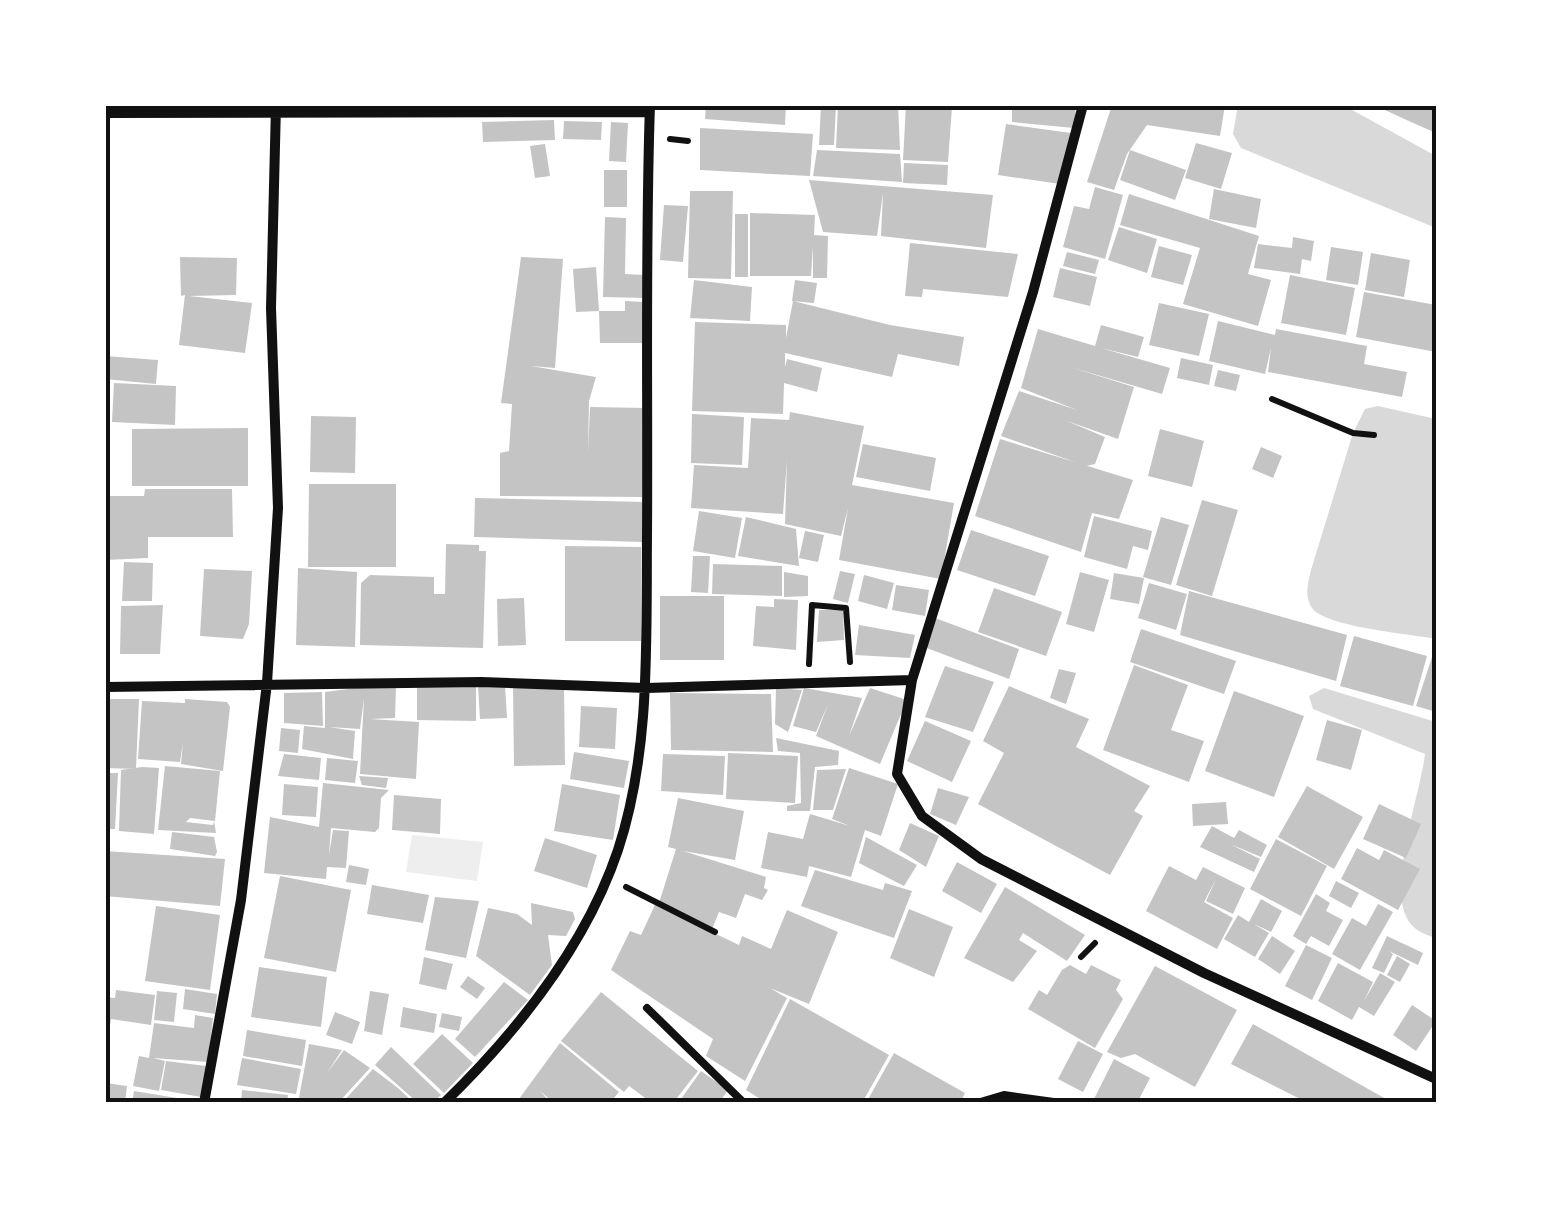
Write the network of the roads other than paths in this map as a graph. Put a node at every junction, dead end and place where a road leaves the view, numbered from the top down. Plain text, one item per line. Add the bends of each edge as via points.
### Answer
1 (1083, 105) edge
2 (276, 109) edge
3 (650, 109) edge
4 (105, 114) edge
5 (912, 680) junction
6 (267, 684) junction
7 (105, 687) edge
8 (646, 688) junction
9 (647, 1008) dead end
10 (1436, 1079) edge
11 (204, 1103) edge
12 (444, 1103) edge
13 (744, 1103) edge
14 (977, 1103) edge
15 (1060, 1103) edge

1 - 5 street
2 - 3 street
2 - 4 street
2 - 6 street via 271,308 278,508
3 - 8 street
5 - 8 street
5 - 10 street via 897,774 937,831 1108,927
6 - 7 street
6 - 8 street
6 - 11 street via 241,900
8 - 12 street via 628,812 608,878 542,993
9 - 13 lane
14 - 15 lane via 1004,1095

